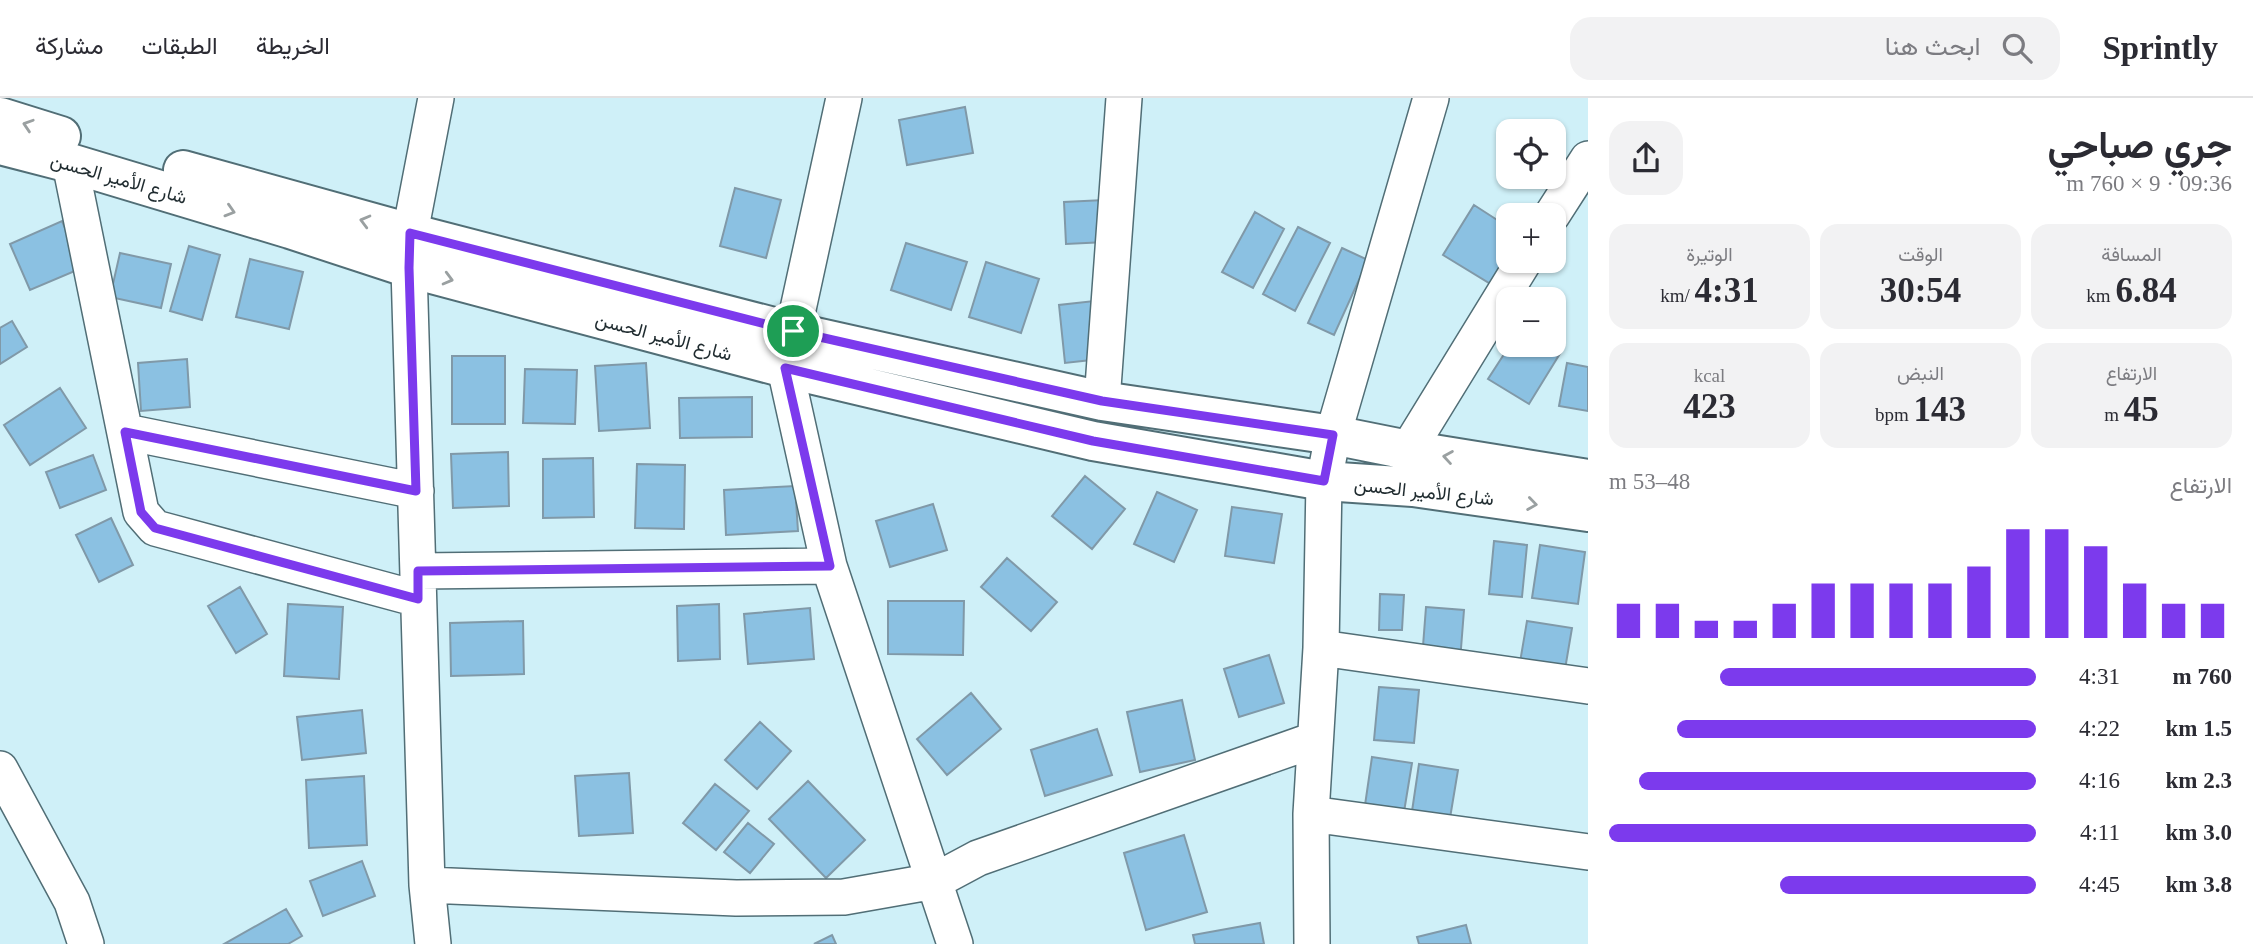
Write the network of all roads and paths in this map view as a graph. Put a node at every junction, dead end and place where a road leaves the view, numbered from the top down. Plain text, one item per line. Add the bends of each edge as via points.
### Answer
1 (436, 98) edge
2 (844, 98) edge
3 (1124, 98) edge
4 (1431, 98) edge
5 (0, 117) edge
6 (0, 145) edge
7 (1588, 159) edge
8 (70, 163) junction
9 (1560, 203) edge
10 (409, 250) junction
11 (1517, 273) edge
12 (793, 331) junction
13 (785, 368) junction
14 (1102, 401) junction
15 (125, 432) junction
16 (1333, 435) junction
17 (1408, 450) junction
18 (1588, 479) edge
19 (1324, 481) junction
20 (416, 491) junction
21 (1588, 512) edge
22 (830, 566) junction
23 (418, 585) junction
24 (1321, 648) junction
25 (1588, 686) edge
26 (1314, 740) junction
27 (0, 769) edge
28 (1311, 814) junction
29 (1588, 852) edge
30 (934, 881) junction
31 (427, 885) junction
32 (86, 944) edge
33 (433, 944) edge
34 (955, 944) edge
35 (1312, 944) edge

1 - 10 street
2 - 12 street
3 - 14 street
4 - 16 street
10 -> 5 main road, شارع الأمير الحسن
6 - 8 main road, شارع الأمير الحسن
7 - 9 street
8 -> 10 main road, شارع الأمير الحسن via 290,229
8 - 15 street
10 - 12 main road, شارع الأمير الحسن
10 -> 13 main road, شارع الأمير الحسن
10 - 20 street
11 - 17 street
12 - 14 main road, شارع الأمير الحسن
13 - 19 main road, شارع الأمير الحسن via 1093,441
13 - 22 street
14 - 16 main road, شارع الأمير الحسن
15 - 20 street
15 - 23 street via 141,512 155,528
16 - 17 main road, شارع الأمير الحسن
16 - 19 street
18 -> 17 main road, شارع الأمير الحسن
19 -> 21 main road, شارع الأمير الحسن via 1413,487
19 - 24 street
20 - 23 street
22 - 23 street
22 - 30 street
23 - 31 street
24 - 25 street
24 - 26 street
26 - 28 street
26 - 30 street via 978,858
27 - 32 street via 72,902
28 - 29 street
28 - 35 street
30 - 31 street via 844,897 736,898
30 - 34 street
31 - 33 street

